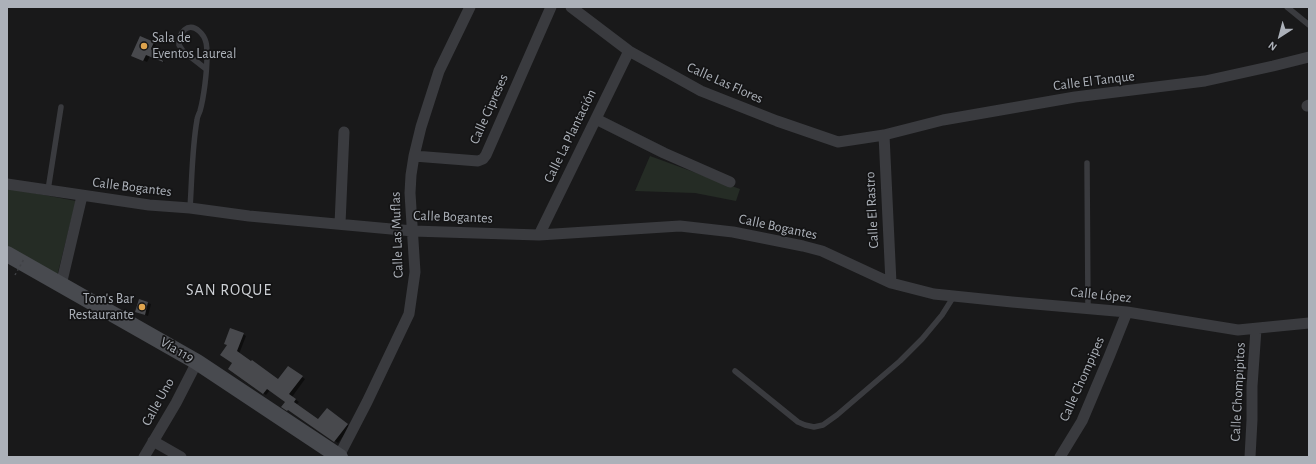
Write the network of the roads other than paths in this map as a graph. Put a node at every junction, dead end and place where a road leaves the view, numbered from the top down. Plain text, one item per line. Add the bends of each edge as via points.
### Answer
1 (470, 7) edge
2 (551, 7) edge
3 (571, 7) edge
4 (1287, 7) edge
5 (1309, 25) edge
6 (629, 50) junction
7 (1309, 57) edge
8 (206, 69) junction
9 (61, 107) dead end
10 (596, 119) junction
11 (344, 132) dead end
12 (884, 135) junction
13 (414, 156) junction
14 (1087, 163) dead end
15 (730, 182) dead end
16 (7, 184) edge
17 (48, 190) junction
18 (82, 196) junction
19 (190, 208) junction
20 (340, 224) junction
21 (413, 231) junction
22 (539, 235) junction
23 (7, 254) edge
24 (891, 283) junction
25 (61, 285) junction
26 (954, 296) junction
27 (1088, 308) junction
28 (1127, 312) junction
29 (1309, 323) edge
30 (1256, 329) junction
31 (197, 362) junction
32 (735, 371) dead end
33 (154, 441) junction
34 (144, 457) edge
35 (181, 457) edge
36 (339, 457) edge
37 (1060, 457) edge
38 (1250, 457) edge

1 - 13 street, Calle Las Muflas via 440,71
2 - 13 street, Calle Cipreses via 483,159 478,161
3 - 6 street, Calle Las Flores
4 - 5 lane
6 - 10 street, Calle La Plantación
6 - 12 street, Calle Las Flores via 701,91 832,141
7 - 12 street, Calle El Tanque via 1205,82 1075,97 943,120
8 - 8 lane via 205,38 194,28 187,28 180,36 179,45
8 - 19 lane via 196,125
9 - 17 lane
10 - 15 street
10 - 22 street, Calle La Plantación
11 - 20 street
12 - 24 street, Calle El Rastro
13 - 21 street, Calle Las Muflas via 410,193
14 - 27 lane
16 - 17 street, Calle Bogantes
17 - 18 street, Calle Bogantes
18 - 19 street, Calle Bogantes
18 - 25 street
19 - 20 street, Calle Bogantes
20 - 21 street, Calle Bogantes
21 - 22 street, Calle Bogantes
21 - 36 street, Calle Las Muflas via 415,272 408,314
22 - 24 street, Calle Bogantes via 680,226 733,232 822,251
23 - 25 main road, Vía 119
24 - 26 street, Calle López via 934,294
25 - 31 main road, Vía 119
26 - 27 street, Calle López
26 - 32 lane via 942,316 900,361 823,425 814,427 798,422
27 - 28 street, Calle López
28 - 30 street, Calle López via 1238,330
28 - 37 street, Calle Chompipes via 1082,421
29 - 30 street, Calle López
30 - 38 street, Calle Chompipitos
31 - 33 street, Calle Uno
31 - 36 main road, Vía 119
33 - 34 street, Calle Uno
33 - 35 street

